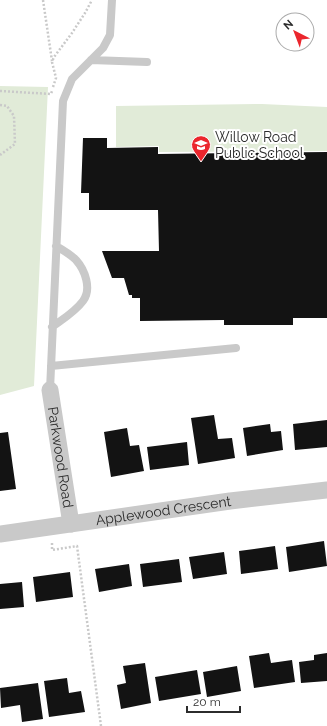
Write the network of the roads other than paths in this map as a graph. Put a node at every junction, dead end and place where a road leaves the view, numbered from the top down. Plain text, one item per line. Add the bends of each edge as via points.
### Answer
1 (112, 0) edge
2 (91, 60) junction
3 (147, 62) dead end
4 (56, 246) junction
5 (52, 327) junction
6 (236, 348) dead end
7 (51, 366) junction
8 (50, 390) joint
9 (327, 490) edge
10 (71, 524) junction
11 (0, 534) edge

1 - 2 lane via 110,35 103,48
2 - 3 lane
2 - 4 lane via 72,79 63,101
4 - 5 lane
4 - 5 lane via 76,260 84,272 87,285 84,300 72,313
5 - 7 lane
6 - 7 lane
7 - 8 lane
8 - 10 street, Parkwood Road
9 - 10 street, Applewood Crescent
10 - 11 street, Applewood Crescent

